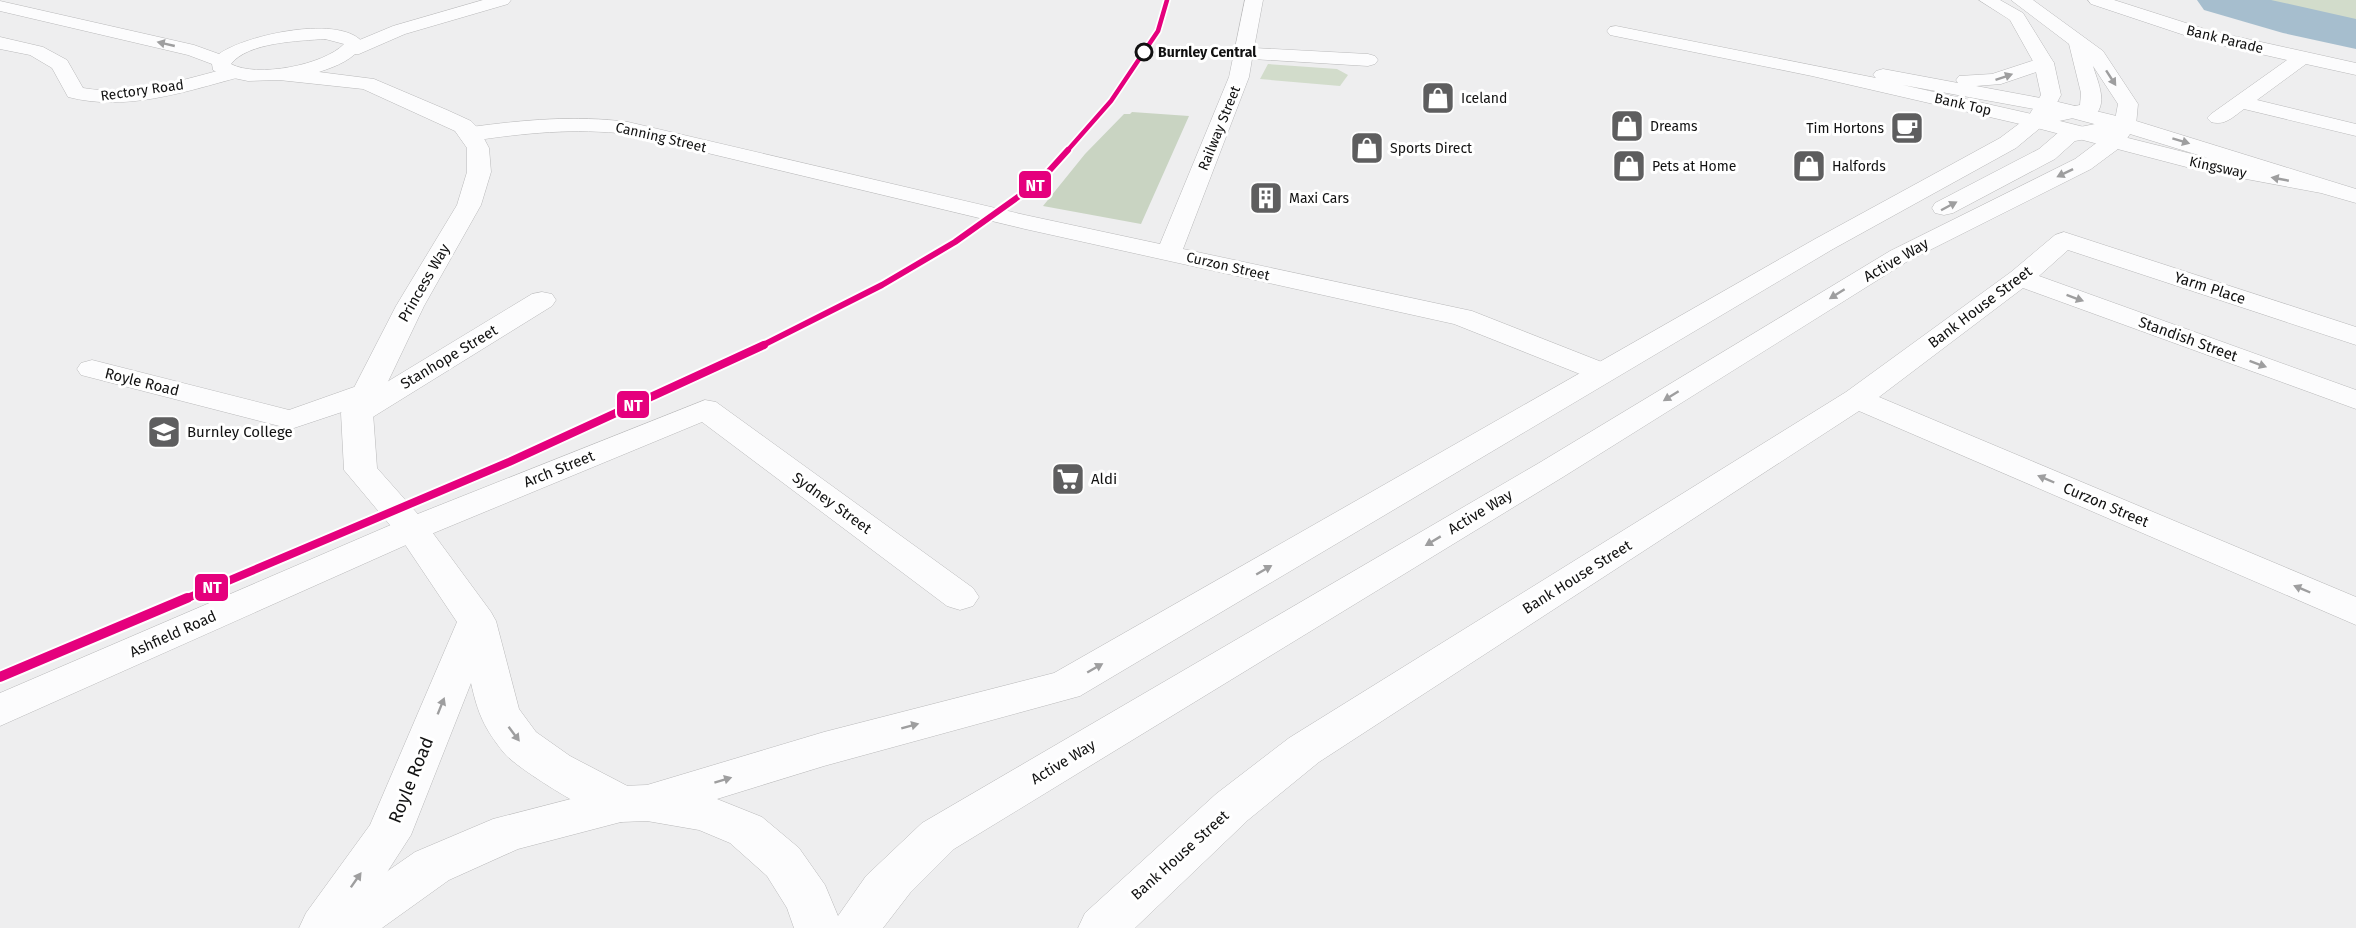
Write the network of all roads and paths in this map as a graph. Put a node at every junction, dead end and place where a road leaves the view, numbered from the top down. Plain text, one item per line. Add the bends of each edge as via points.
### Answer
1 (502, 0) edge
2 (1254, 0) edge
3 (1988, 0) edge
4 (2097, 0) edge
5 (2030, 3) edge
6 (0, 6) edge
7 (436, 18) junction
8 (1616, 31) dead end
9 (232, 34) dead end
10 (298, 36) junction
11 (2076, 40) junction
12 (0, 43) edge
13 (36, 51) junction
14 (350, 52) junction
15 (1244, 53) junction
16 (2303, 57) junction
17 (1368, 60) dead end
18 (0, 62) edge
19 (2044, 63) junction
20 (227, 67) junction
21 (2356, 69) edge
22 (1812, 70) junction
23 (279, 74) junction
24 (1883, 75) junction
25 (367, 83) junction
26 (2241, 102) junction
27 (2041, 113) junction
28 (2218, 118) dead end
29 (2099, 127) junction
30 (2356, 130) edge
31 (471, 134) junction
32 (848, 180) joint
33 (2356, 196) edge
34 (1872, 219) junction
35 (2064, 240) joint
36 (1168, 252) junction
37 (2020, 278) junction
38 (542, 300) dead end
39 (2356, 336) edge
40 (92, 369) dead end
41 (1601, 372) junction
42 (1857, 399) junction
43 (2356, 400) edge
44 (361, 403) junction
45 (705, 409) joint
46 (412, 529) junction
47 (960, 597) dead end
48 (2356, 612) edge
49 (477, 621) junction
50 (0, 710) edge
51 (634, 804) junction
52 (323, 928) edge
53 (344, 928) edge
54 (818, 928) edge
55 (857, 928) edge
56 (1102, 928) edge

1 - 7 street
2 - 15 street, Railway Street
3 - 19 street via 2017,17
4 - 16 street, Bank Parade via 2206,36
5 - 11 street
20 -> 6 street via 194,51
7 - 10 street
7 - 14 street
8 - 22 street, Bank Top
9 - 10 street
10 - 14 street via 351,39 355,44
10 - 20 street via 239,49
11 - 29 street via 2091,93 2090,109
11 -> 29 street via 2096,55 2128,104
12 - 13 street, Rectory Road
13 - 18 street
13 - 20 street, Rectory Road via 60,64 75,93 90,97 149,92
14 - 23 street via 320,66
14 - 25 street
15 - 17 street
15 - 36 street, Railway Street via 1239,77
16 - 21 street, Bank Parade
16 - 26 street
24 -> 19 street, Bank Top via 1994,80
19 - 27 street via 2051,95
20 - 23 street
22 - 24 street, Bank Top
22 - 27 street, Bank Top
23 - 25 street
24 - 27 street, Bank Top
25 - 31 street via 440,114
26 - 28 street
26 - 30 street
27 - 29 street, Bank Top
27 - 34 street, Active Way via 2008,143
29 - 33 street, Kingsway
34 -> 29 street, Active Way via 1920,219 2047,154 2068,136
29 -> 55 street, Active Way via 2082,164 1899,256 1551,470 939,836 904,869
31 - 32 street, Canning Street via 566,122 605,124
31 - 44 street, Princess Way via 478,148 479,172 469,205 410,306
32 - 36 street, Curzon Street
34 - 41 street, Active Way
35 - 37 street, Bank House Street
35 - 39 street, Yarm Place
36 - 41 street, Curzon Street via 1462,317
37 - 42 street, Bank House Street
37 -> 43 street, Standish Street
38 - 44 street, Stanhope Street
40 - 44 street, Royle Road via 291,420
51 -> 41 street, Active Way via 1066,685
48 -> 42 street, Curzon Street
42 - 56 street, Bank House Street via 1304,750 1232,807
44 - 46 street via 361,470
45 - 46 street, Arch Street
45 - 47 street, Sydney Street
46 - 49 street
46 - 50 street, Ashfield Road
49 -> 51 street via 499,714 521,744 555,768
52 -> 49 street, Royle Road via 388,835
51 - 53 street, Active Way via 509,832 432,866
51 - 54 street via 704,813 746,830 783,862 808,900

